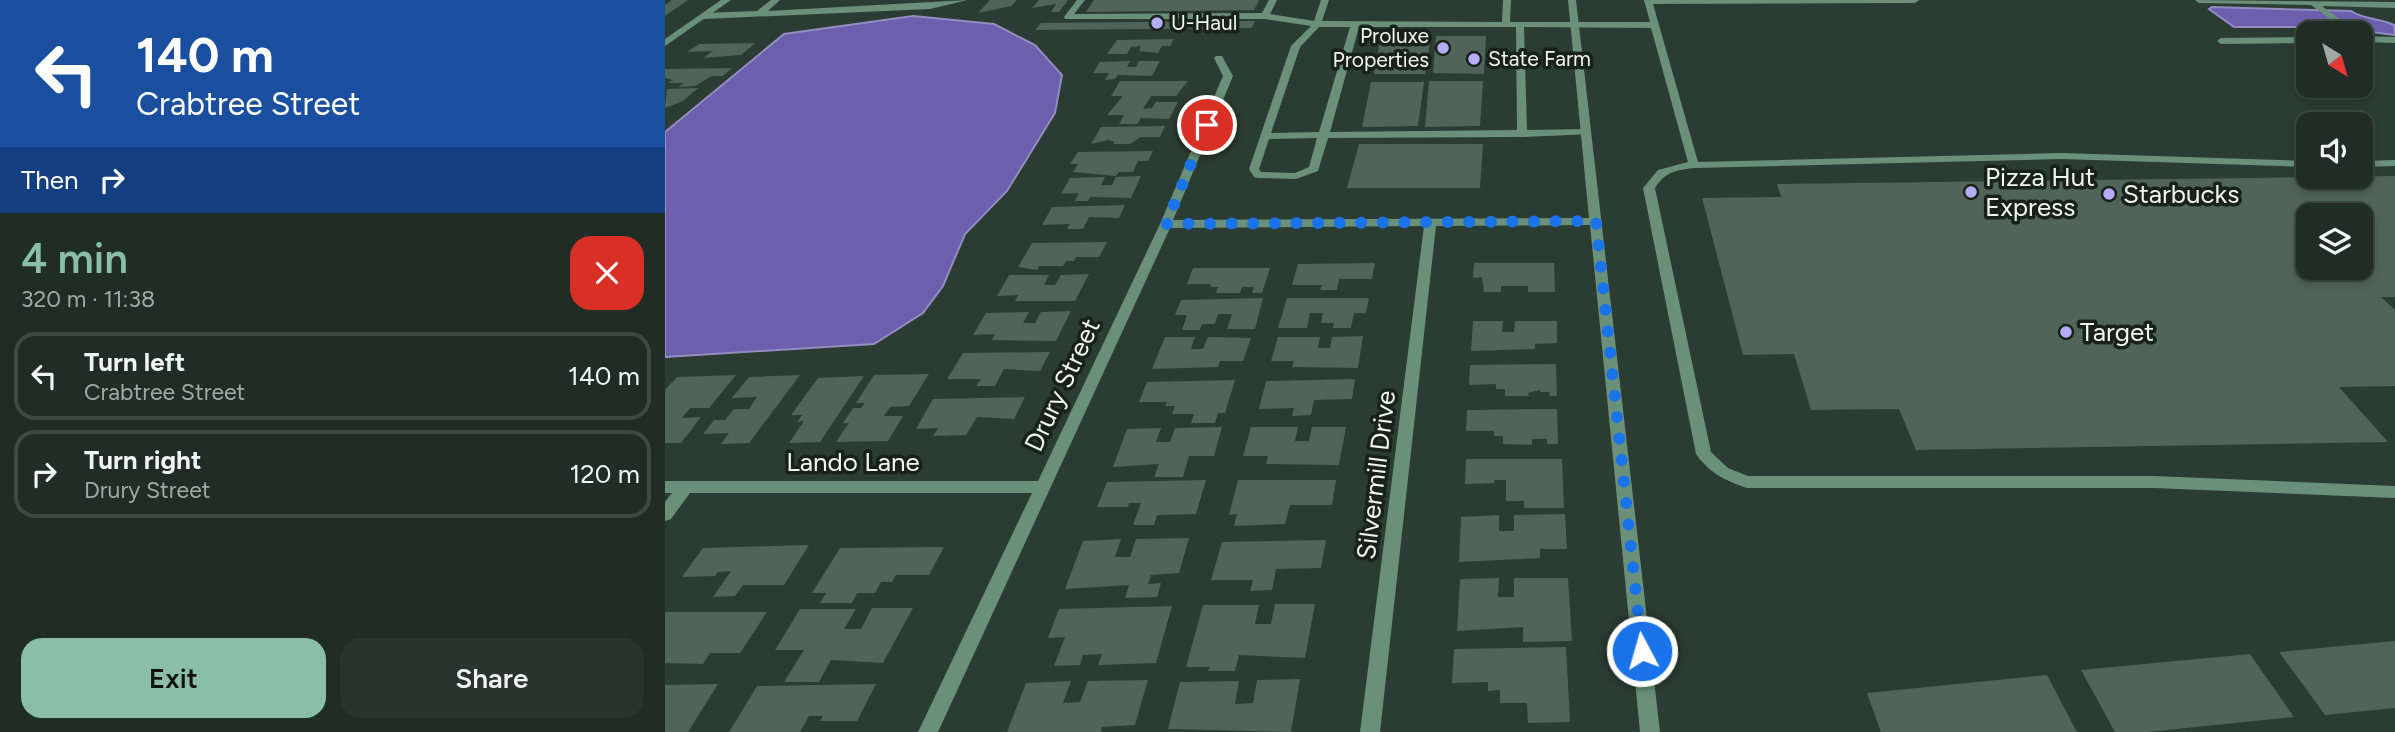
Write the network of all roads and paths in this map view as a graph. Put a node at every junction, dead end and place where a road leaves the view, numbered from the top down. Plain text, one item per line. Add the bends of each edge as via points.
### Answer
1 (727, 0) edge
2 (776, 0) edge
3 (964, 0) edge
4 (1081, 0) edge
5 (1273, 0) edge
6 (1325, 0) edge
7 (1507, 0) edge
8 (1572, 0) edge
9 (1760, 0) edge
10 (1915, 0) edge
11 (2199, 0) edge
12 (1648, 1) edge
13 (1823, 1) edge
14 (2313, 4) edge
15 (2395, 5) edge
16 (758, 14) junction
17 (703, 16) junction
18 (1265, 16) junction
19 (2337, 21) edge
20 (1317, 24) junction
21 (1506, 25) junction
22 (1520, 25) junction
23 (1575, 25) junction
24 (1655, 25) junction
25 (1355, 26) junction
26 (2373, 38) edge
27 (2296, 40) edge
28 (2395, 40) edge
29 (2221, 41) dead end
30 (665, 43) edge
31 (1219, 58) dead end
32 (1587, 132) junction
33 (1522, 134) junction
34 (1324, 135) junction
35 (1265, 136) junction
36 (2395, 163) edge
37 (2296, 164) edge
38 (2373, 164) edge
39 (1694, 165) junction
40 (1596, 221) junction
41 (1430, 223) junction
42 (1166, 224) junction
43 (665, 486) edge
44 (687, 486) junction
45 (1041, 487) junction
46 (2395, 492) edge
47 (665, 514) edge
48 (928, 732) edge
49 (1370, 732) edge
50 (1650, 732) edge

1 - 17 street
2 - 16 street
3 - 16 street via 930,6
4 - 18 street via 1068,17
5 - 18 street
6 - 20 street
7 - 21 street
8 - 23 street
9 - 12 street
9 - 13 street
10 - 13 street
11 - 14 street
12 - 24 street
14 - 15 street
14 - 19 street
16 - 17 street
17 - 30 street
18 - 20 street
20 - 25 street
20 - 35 street via 1296,46
21 - 22 street
21 - 25 street
22 - 23 street
22 - 33 street
23 - 24 street
23 - 32 street
24 - 39 street
25 - 34 street
26 - 28 street
27 - 29 street
31 - 42 street, Drury Street via 1228,76
32 - 33 street
32 - 40 street
33 - 34 street
34 - 35 street
34 - 35 street via 1314,169 1296,177 1268,177 1254,169
36 - 38 street
37 - 39 street via 2061,156
39 - 46 street via 1670,168 1655,176 1649,188 1704,454 1722,472 1747,482 2154,482
40 - 41 street
40 - 50 street
41 - 42 street
41 - 49 street, Silvermill Drive
42 - 45 street, Drury Street
43 - 44 street, Lando Lane
44 - 45 street, Lando Lane
44 - 47 street
45 - 48 street, Drury Street

